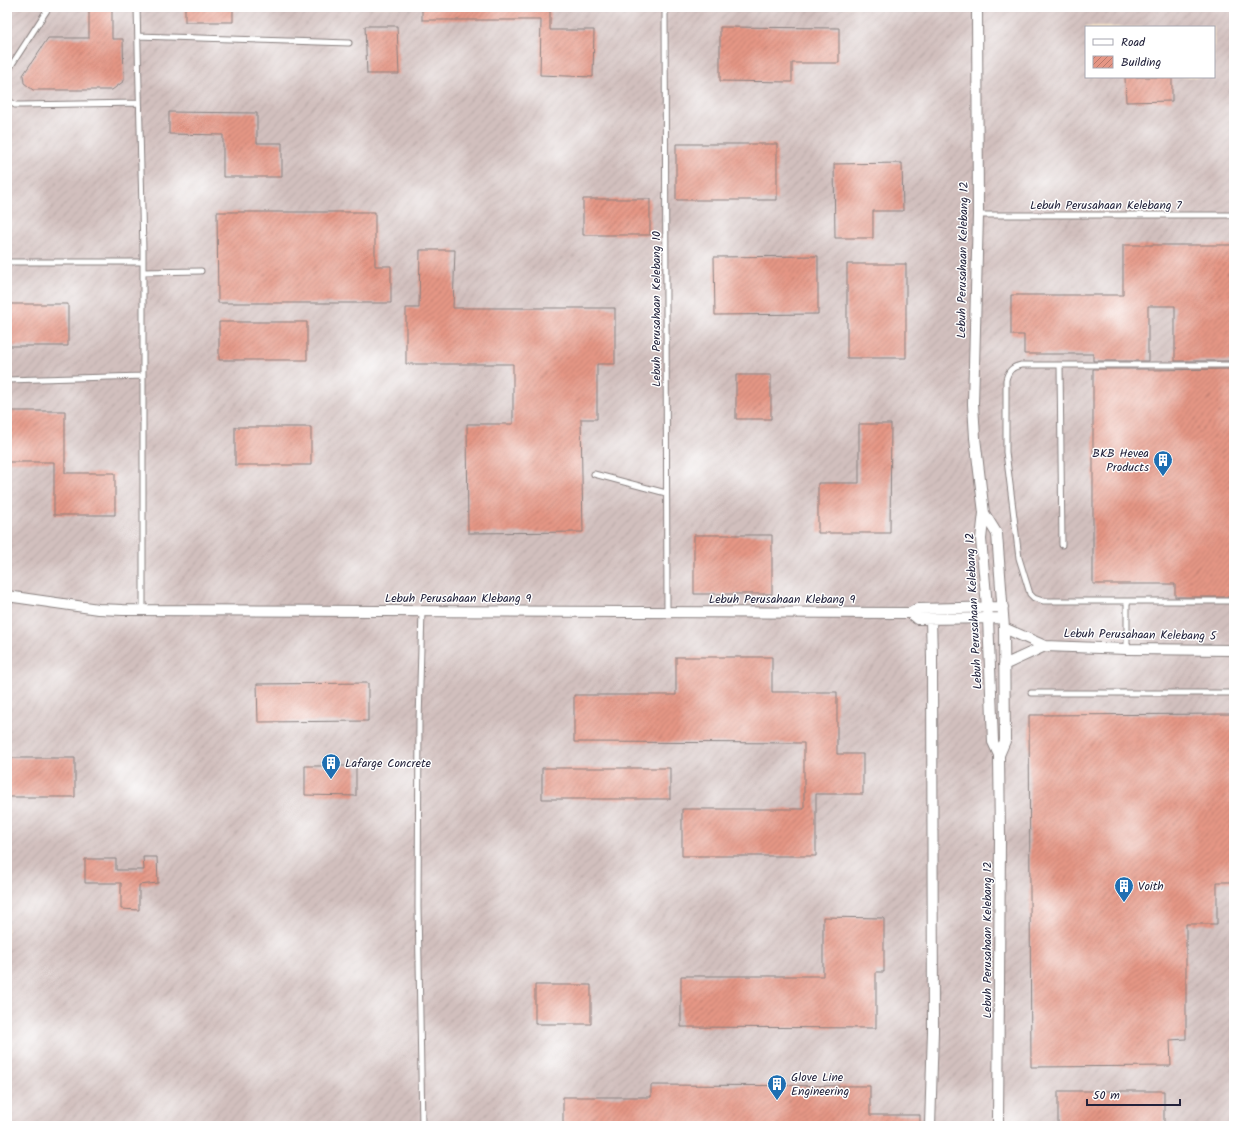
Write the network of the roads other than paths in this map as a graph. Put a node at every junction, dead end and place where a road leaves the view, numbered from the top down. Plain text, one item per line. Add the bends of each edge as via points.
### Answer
1 (49, 7) edge
2 (137, 7) edge
3 (665, 7) edge
4 (977, 7) edge
5 (138, 36) junction
6 (349, 43) dead end
7 (7, 72) edge
8 (7, 99) edge
9 (138, 103) junction
10 (978, 215) junction
11 (1234, 215) edge
12 (7, 262) edge
13 (143, 262) junction
14 (201, 270) dead end
15 (143, 272) junction
16 (1060, 365) junction
17 (1234, 365) edge
18 (143, 376) junction
19 (7, 380) edge
20 (594, 474) dead end
21 (666, 493) junction
22 (984, 513) junction
23 (1062, 545) dead end
24 (7, 596) edge
25 (1127, 601) junction
26 (1234, 601) edge
27 (987, 607) junction
28 (1003, 607) junction
29 (143, 610) junction
30 (422, 611) junction
31 (667, 612) junction
32 (910, 613) junction
33 (988, 618) junction
34 (931, 619) junction
35 (1004, 623) junction
36 (1045, 646) junction
37 (1127, 649) junction
38 (1234, 650) edge
39 (1004, 665) junction
40 (1031, 693) dead end
41 (1234, 694) edge
42 (999, 755) junction
43 (422, 1126) edge
44 (930, 1126) edge
45 (998, 1126) edge

1 - 7 lane
2 - 5 lane
3 - 21 lane, Lebuh Perusahaan Kelebang 10
4 - 10 street, Lebuh Perusahaan Kelebang 12
5 - 6 lane
5 - 9 lane
8 - 9 lane via 21,105
9 - 13 lane
10 - 11 lane, Lebuh Perusahaan Kelebang 7
10 - 22 street, Lebuh Perusahaan Kelebang 12 via 972,404
12 - 13 lane
13 - 15 lane
14 - 15 lane
15 - 18 lane
16 - 17 lane
16 - 23 lane
16 - 25 lane via 1021,365 1011,369 1007,374 1006,452 1019,558 1030,594 1038,600
18 - 19 lane
18 - 29 lane
20 - 21 lane
21 - 31 lane, Lebuh Perusahaan Kelebang 10
22 - 27 street, Lebuh Perusahaan Kelebang 12 via 981,539
22 - 28 street, Lebuh Perusahaan Kelebang 12 via 997,534
24 - 29 street, Lebuh Perusahaan Klebang 9 via 98,609
25 - 26 lane
25 - 37 lane
27 - 28 street, Lebuh Perusahaan Klebang 9
27 - 32 street, Lebuh Perusahaan Klebang 9 via 917,609
27 - 33 street, Lebuh Perusahaan Kelebang 12
28 - 35 street, Lebuh Perusahaan Kelebang 12
29 - 30 street, Lebuh Perusahaan Klebang 9
30 - 31 street, Lebuh Perusahaan Klebang 9
30 - 43 lane via 418,908
31 - 32 street, Lebuh Perusahaan Klebang 9
32 - 34 street, Lebuh Perusahaan Klebang 9 via 917,619
33 - 34 street, Lebuh Perusahaan Klebang 9
33 - 35 street, Lebuh Perusahaan Klebang 9
33 - 42 street, Lebuh Perusahaan Kelebang 12 via 993,742
34 - 44 street via 933,1030
35 - 36 street, Lebuh Perusahaan Kelebang 5
35 - 39 street, Lebuh Perusahaan Kelebang 12
36 - 37 street, Lebuh Perusahaan Kelebang 5
36 - 39 street, Lebuh Perusahaan Kelebang 5
37 - 38 street, Lebuh Perusahaan Kelebang 5
39 - 42 street, Lebuh Perusahaan Kelebang 12 via 1005,741
40 - 41 lane
42 - 45 street, Lebuh Perusahaan Kelebang 12

